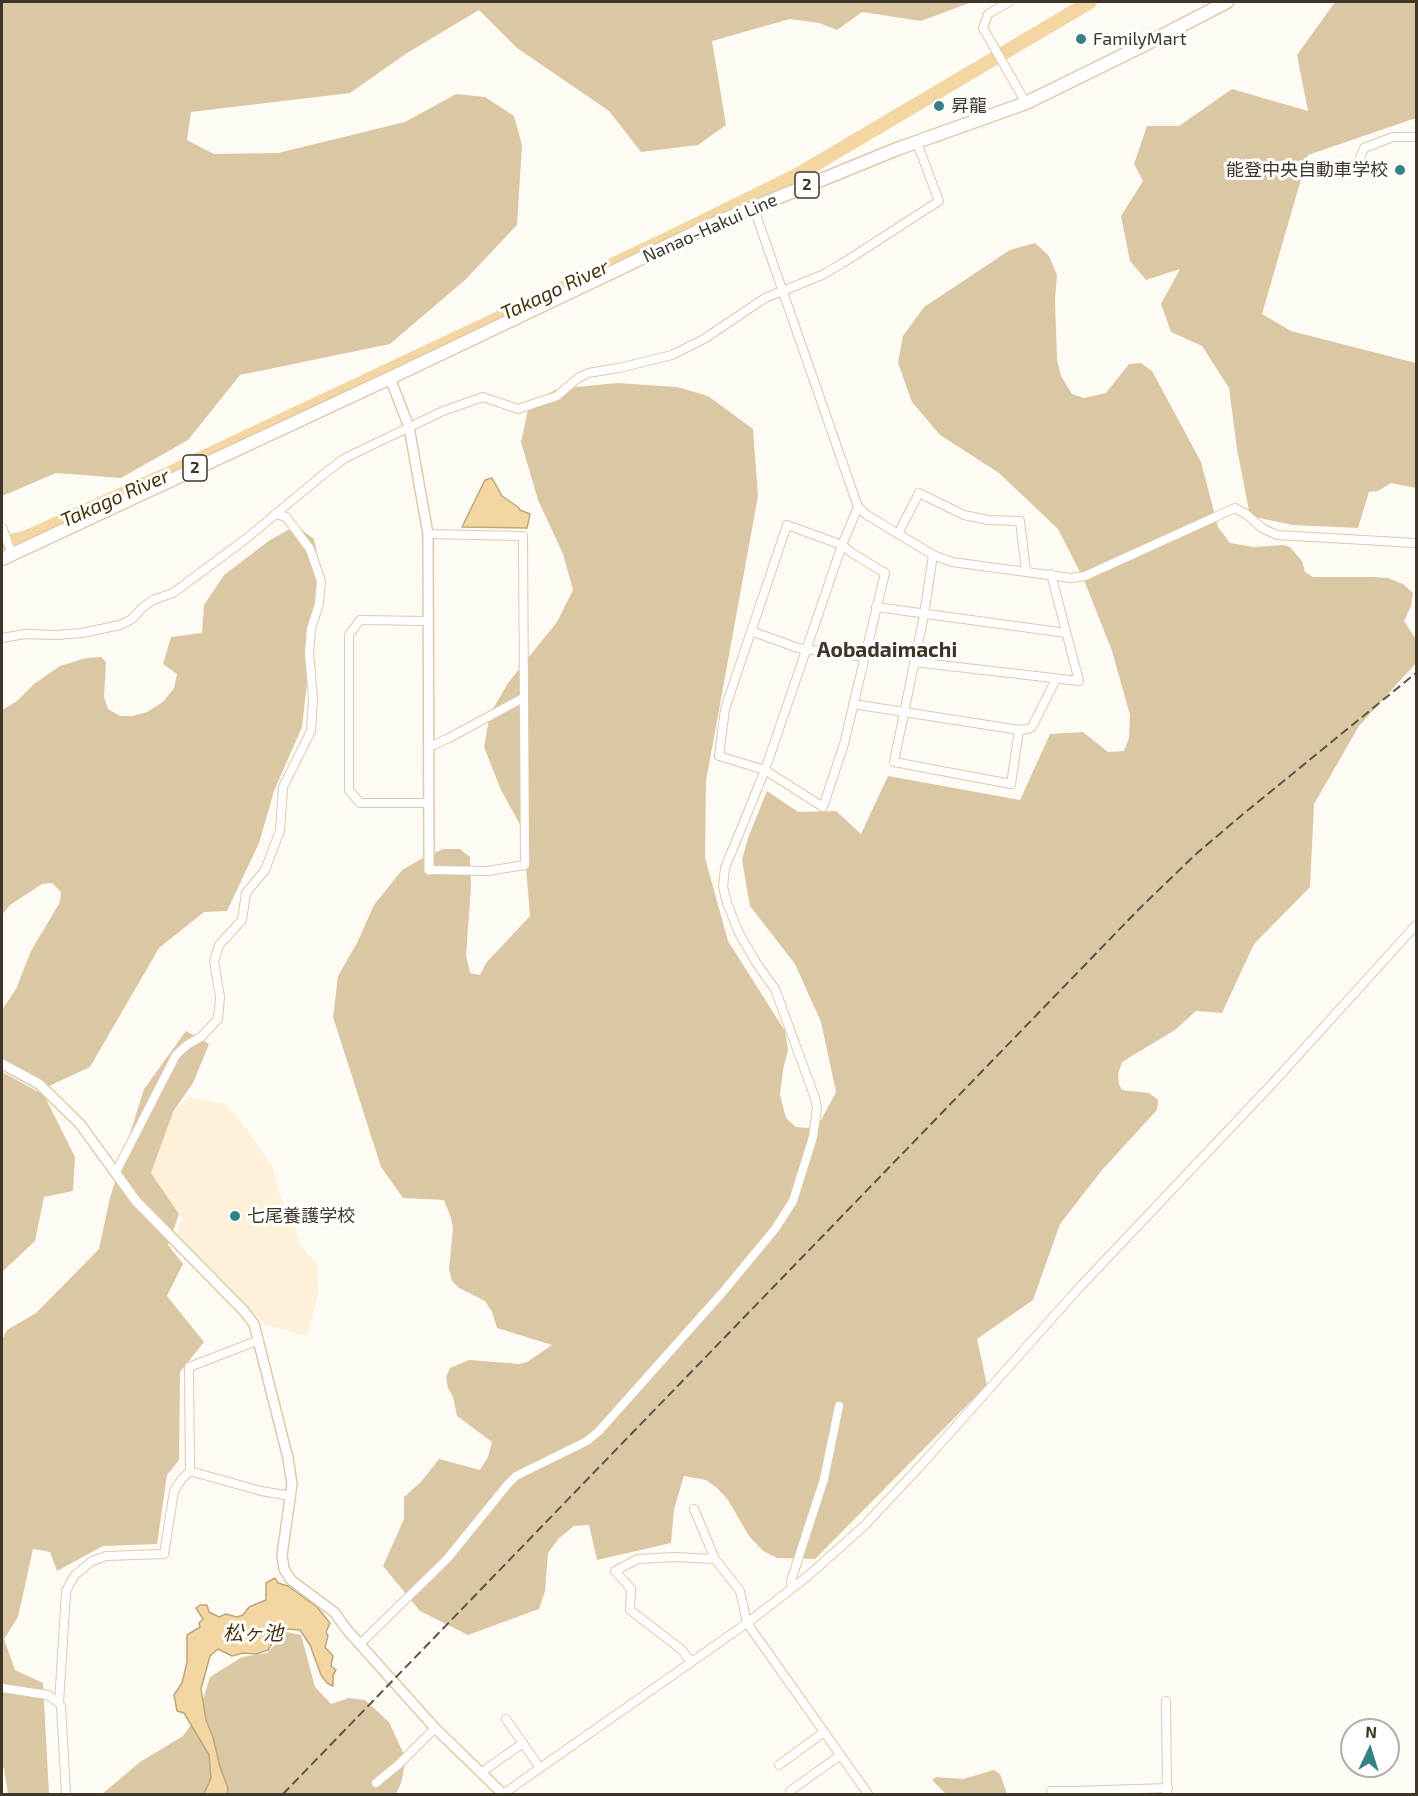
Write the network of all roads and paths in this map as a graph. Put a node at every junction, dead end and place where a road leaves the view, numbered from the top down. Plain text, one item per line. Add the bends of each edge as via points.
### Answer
1 (1009, 2) edge
2 (1227, 2) edge
3 (1026, 103) junction
4 (1416, 137) edge
5 (917, 143) junction
6 (1360, 172) dead end
7 (753, 206) junction
8 (783, 290) junction
9 (390, 378) junction
10 (409, 427) junction
11 (858, 507) junction
12 (275, 514) junction
13 (2, 527) edge
14 (428, 534) junction
15 (898, 534) junction
16 (1416, 543) edge
17 (842, 545) junction
18 (8, 555) edge
19 (933, 555) junction
20 (1026, 571) junction
21 (1051, 574) junction
22 (876, 607) junction
23 (924, 615) junction
24 (428, 621) junction
25 (751, 631) junction
26 (1066, 633) junction
27 (2, 638) edge
28 (806, 650) junction
29 (866, 657) junction
30 (914, 662) junction
31 (1056, 679) junction
32 (523, 698) junction
33 (853, 704) junction
34 (904, 711) junction
35 (1019, 730) junction
36 (429, 747) junction
37 (765, 770) junction
38 (429, 803) junction
39 (429, 870) joint
40 (1416, 924) edge
41 (2, 1064) edge
42 (116, 1172) junction
43 (259, 1340) junction
44 (839, 1406) dead end
45 (190, 1471) junction
46 (291, 1496) junction
47 (694, 1509) dead end
48 (715, 1559) junction
49 (792, 1587) junction
50 (747, 1623) junction
51 (360, 1644) junction
52 (691, 1662) junction
53 (2, 1688) edge
54 (1166, 1701) dead end
55 (59, 1703) junction
56 (506, 1719) dead end
57 (435, 1728) junction
58 (824, 1732) junction
59 (522, 1743) junction
60 (839, 1756) junction
61 (779, 1765) dead end
62 (540, 1768) junction
63 (482, 1772) junction
64 (376, 1783) dead end
65 (790, 1791) dead end
66 (1051, 1791) dead end
67 (1168, 1791) edge
68 (1073, 1793) edge
69 (66, 1794) edge
70 (503, 1794) edge
71 (868, 1794) edge

1 - 3 street via 988,14 984,29
2 - 3 main road, Nanao-Hakui Line / 2
3 - 5 main road, Nanao-Hakui Line / 2
4 - 6 street via 1393,137 1364,148
5 - 7 main road, Nanao-Hakui Line / 2
5 - 8 street via 939,201 822,275
7 - 8 street
7 - 9 main road, Nanao-Hakui Line / 2
8 - 10 street via 672,355 588,373 557,396 518,408 479,397
8 - 11 street
9 - 10 street
9 - 18 main road, Nanao-Hakui Line / 2
10 - 12 street via 345,458
10 - 14 street
11 - 15 street
11 - 17 street
12 - 27 street via 173,593 153,600 120,625 82,633
12 - 42 street via 286,517 310,549 321,581 309,653 311,731 283,787 280,831 265,870 246,893 242,920 219,945 214,961 220,996 218,1019 176,1055
13 - 18 street
14 - 24 street
14 - 32 street via 523,536
15 - 19 street
15 - 20 street via 919,493 964,515 1020,521
16 - 21 street via 1277,535 1235,508 1085,576
17 - 22 street via 885,573
17 - 25 street via 788,525
17 - 28 street
19 - 20 street
19 - 23 street
20 - 21 street
21 - 26 street
22 - 23 street
22 - 29 street
23 - 26 street
23 - 30 street
24 - 36 street
24 - 38 street via 360,620 349,635 349,790 360,803
25 - 28 street
25 - 37 street via 725,710 719,756
26 - 31 street via 1079,681
28 - 29 street
28 - 37 street
29 - 33 street
30 - 31 street
30 - 34 street
31 - 35 street via 1032,727
32 - 36 street
32 - 39 street via 525,865 487,871
33 - 34 street
33 - 37 street via 823,807
34 - 35 street
34 - 35 street via 894,762 1011,784
36 - 38 street
37 - 51 street via 725,868 723,887 739,933 783,1006 815,1098 813,1137 793,1201 722,1293 599,1431 587,1441 516,1476 447,1559
38 - 39 street
40 - 49 street via 1272,1084 1078,1288 864,1526
41 - 42 street via 39,1084 56,1100 80,1124
42 - 43 street via 136,1201 244,1311
43 - 45 street via 189,1367
43 - 46 street via 288,1458
44 - 49 street via 824,1479
45 - 46 street
45 - 55 street via 174,1491 164,1554 106,1556 92,1561 70,1583 66,1592
46 - 51 street via 282,1555 284,1569 291,1580 334,1612
47 - 48 street
48 - 50 street via 740,1591
48 - 52 street via 638,1559 615,1571 631,1589 630,1610 682,1650
49 - 50 street
50 - 52 street
50 - 58 street
51 - 57 street
52 - 62 street
53 - 55 street via 48,1695
54 - 67 street
55 - 69 street
56 - 59 street
57 - 63 street
57 - 64 street
58 - 60 street
58 - 61 street
59 - 62 street
59 - 63 street
60 - 65 street
60 - 71 street
62 - 70 street
63 - 70 street
66 - 68 street
67 - 68 street

